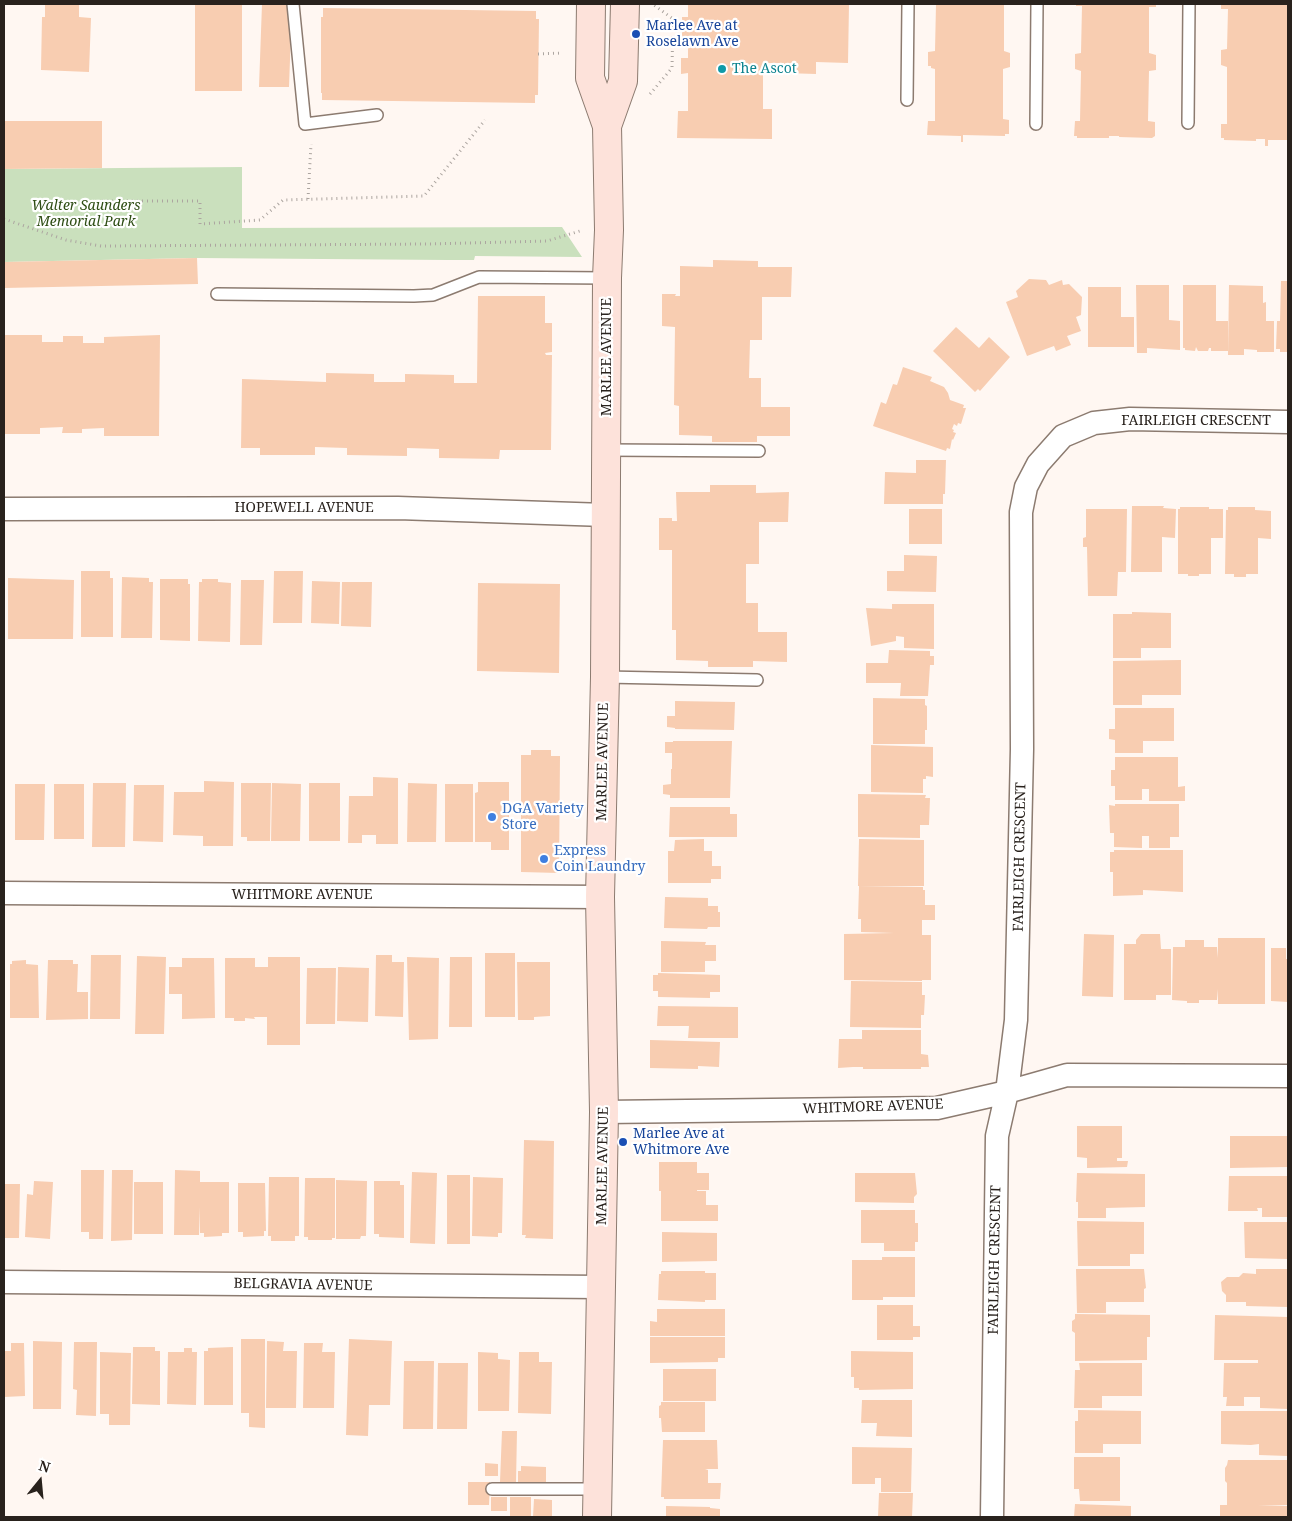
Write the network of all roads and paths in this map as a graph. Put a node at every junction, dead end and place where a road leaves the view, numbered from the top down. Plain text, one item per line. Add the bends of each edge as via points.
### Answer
1 (293, 4) edge
2 (591, 4) edge
3 (625, 4) edge
4 (652, 4) edge
5 (908, 4) edge
6 (1037, 4) edge
7 (1190, 4) edge
8 (649, 96) dead end
9 (907, 100) dead end
10 (377, 115) dead end
11 (485, 120) dead end
12 (1188, 123) dead end
13 (313, 124) junction
14 (1036, 124) dead end
15 (607, 126) junction
16 (308, 199) junction
17 (102, 201) dead end
18 (4, 219) edge
19 (609, 230) junction
20 (607, 278) junction
21 (217, 294) dead end
22 (1288, 422) edge
23 (606, 450) junction
24 (759, 451) dead end
25 (4, 509) edge
26 (605, 515) junction
27 (605, 677) junction
28 (757, 680) dead end
29 (4, 893) edge
30 (600, 897) junction
31 (1288, 1076) edge
32 (1006, 1092) junction
33 (604, 1112) junction
34 (4, 1282) edge
35 (601, 1287) junction
36 (492, 1489) dead end
37 (597, 1489) junction
38 (597, 1517) edge
39 (992, 1517) edge

1 - 13 lane via 305,124
2 - 15 street, MARLEE AVENUE via 590,78
3 - 15 street, MARLEE AVENUE via 623,81
4 - 8 path via 673,19 672,68
5 - 9 lane
6 - 14 lane
7 - 12 lane
10 - 13 lane
11 - 16 path via 424,196
13 - 16 path
15 - 19 street, MARLEE AVENUE
16 - 17 path via 283,200 260,220 200,224 200,201
18 - 19 path via 66,240 101,246 547,241 586,229
19 - 20 street, MARLEE AVENUE
20 - 21 lane via 479,277 433,295 414,296
20 - 23 street, MARLEE AVENUE
22 - 32 street, FAIRLEIGH CRESCENT via 1130,419 1094,423 1063,436 1038,464 1026,487 1021,512 1022,748 1016,1020
23 - 24 lane
23 - 26 street, MARLEE AVENUE
25 - 26 street, HOPEWELL AVENUE via 398,508
26 - 27 street, MARLEE AVENUE
27 - 28 lane
27 - 30 street, MARLEE AVENUE
29 - 30 street, WHITMORE AVENUE
30 - 33 street, MARLEE AVENUE
31 - 32 street, WHITMORE AVENUE via 1067,1075
32 - 33 street, WHITMORE AVENUE via 937,1108
32 - 39 street, FAIRLEIGH CRESCENT via 997,1136
33 - 35 street, MARLEE AVENUE
34 - 35 street, BELGRAVIA AVENUE
35 - 37 street, MARLEE AVENUE
36 - 37 lane
37 - 38 street, MARLEE AVENUE

